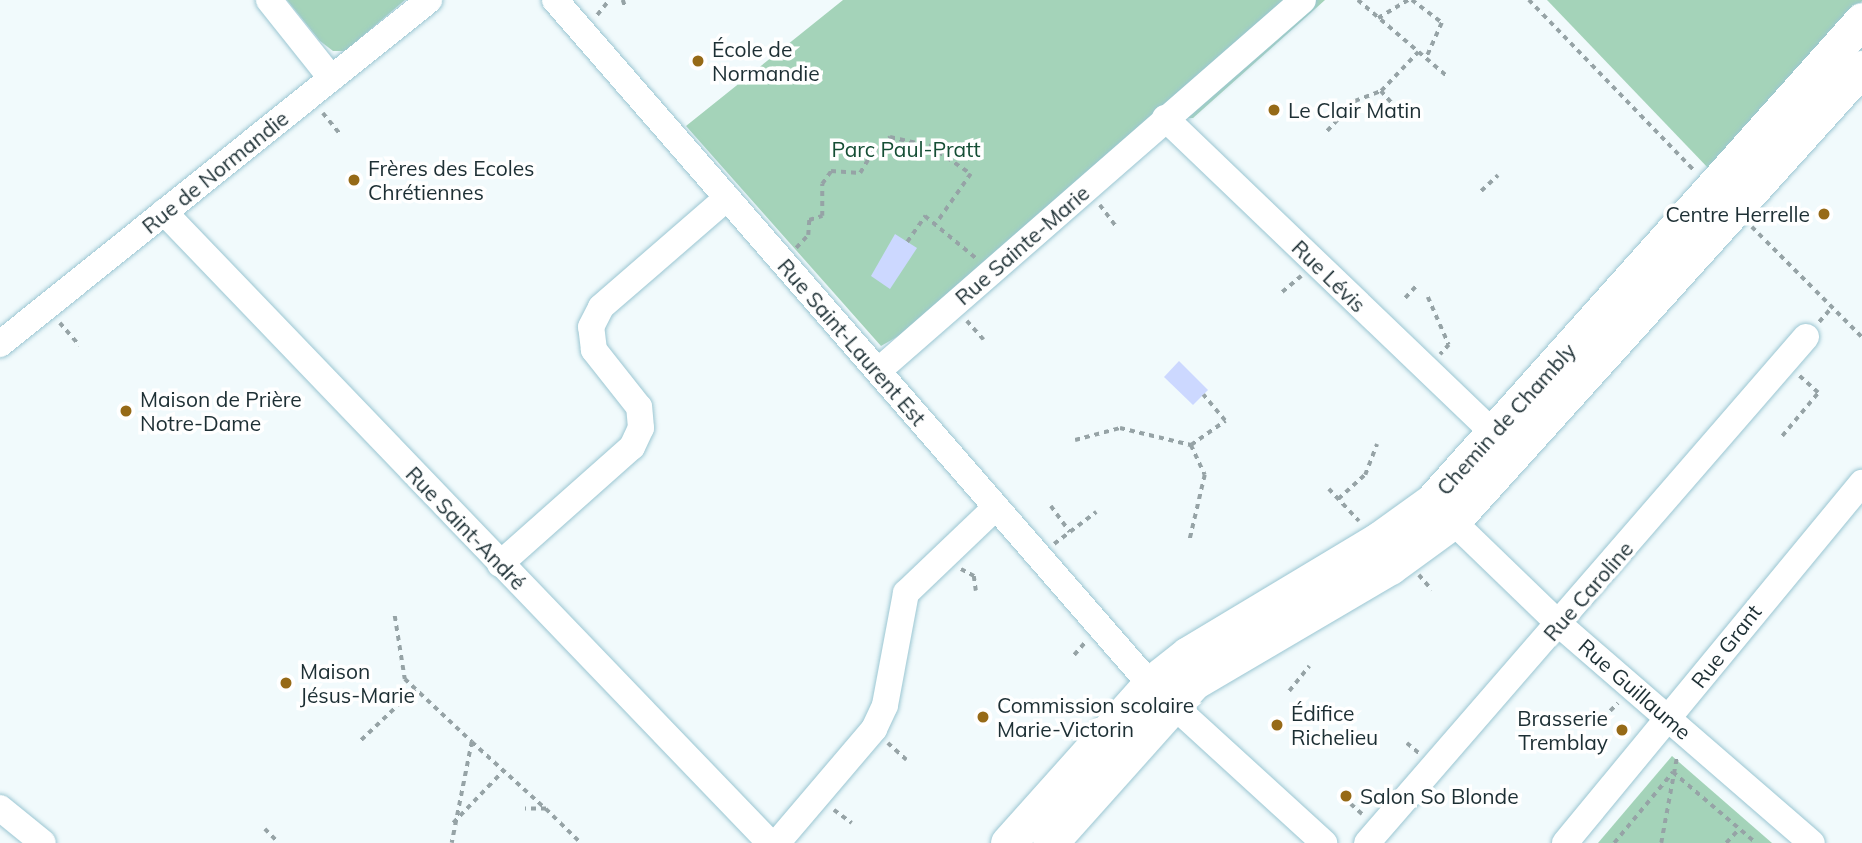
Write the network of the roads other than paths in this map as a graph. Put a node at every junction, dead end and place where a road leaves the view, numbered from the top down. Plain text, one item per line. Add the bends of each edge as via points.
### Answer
1 (269, 0) edge
2 (429, 0) edge
3 (555, 0) edge
4 (1303, 0) edge
5 (1862, 20) edge
6 (1862, 68) edge
7 (331, 78) junction
8 (1165, 118) junction
9 (727, 198) junction
10 (164, 212) junction
11 (1806, 337) dead end
12 (0, 344) edge
13 (878, 371) junction
14 (1493, 434) junction
15 (1862, 483) edge
16 (996, 507) junction
17 (1442, 511) junction
18 (500, 564) junction
19 (1560, 625) junction
20 (1161, 694) junction
21 (1669, 719) junction
22 (0, 808) edge
23 (33, 840) edge
24 (770, 843) edge
25 (777, 843) edge
26 (1008, 843) edge
27 (1050, 843) edge
28 (1324, 843) edge
29 (1367, 843) edge
30 (1566, 843) edge
31 (1812, 843) edge

1 - 7 street
2 - 7 street, Rue de Normandie
3 - 9 street, Rue Saint-Laurent Est
4 - 8 street, Rue Sainte-Marie
5 - 14 main road, Chemin de Chambly
6 - 17 main road, Chemin de Chambly
7 - 10 street, Rue de Normandie
8 - 13 street, Rue Sainte-Marie
8 - 14 street, Rue Lévis
9 - 13 street, Rue Saint-Laurent Est
9 - 18 street via 601,307 591,327 594,350 639,407 640,428 632,447
10 - 12 street, Rue de Normandie
10 - 18 street, Rue Saint-André
11 - 19 street, Rue Caroline
13 - 16 street, Rue Saint-Laurent Est
14 - 17 main road, Chemin de Chambly
15 - 21 street, Rue Grant
16 - 20 street, Rue Saint-Laurent Est
16 - 25 street via 906,593 885,705 874,729
17 - 19 street, Rue Guillaume
17 - 20 main road, Chemin de Chambly via 1390,567
17 - 20 main road, Chemin de Chambly via 1378,540 1188,654
18 - 24 street, Rue Saint-André
19 - 21 street, Rue Guillaume
19 - 29 street, Rue Caroline
20 - 26 main road, Chemin de Chambly
20 - 27 main road, Chemin de Chambly
20 - 28 street, Rue Saint-Laurent Est
21 - 30 street, Rue Grant
21 - 31 street, Rue Guillaume
22 - 23 street

